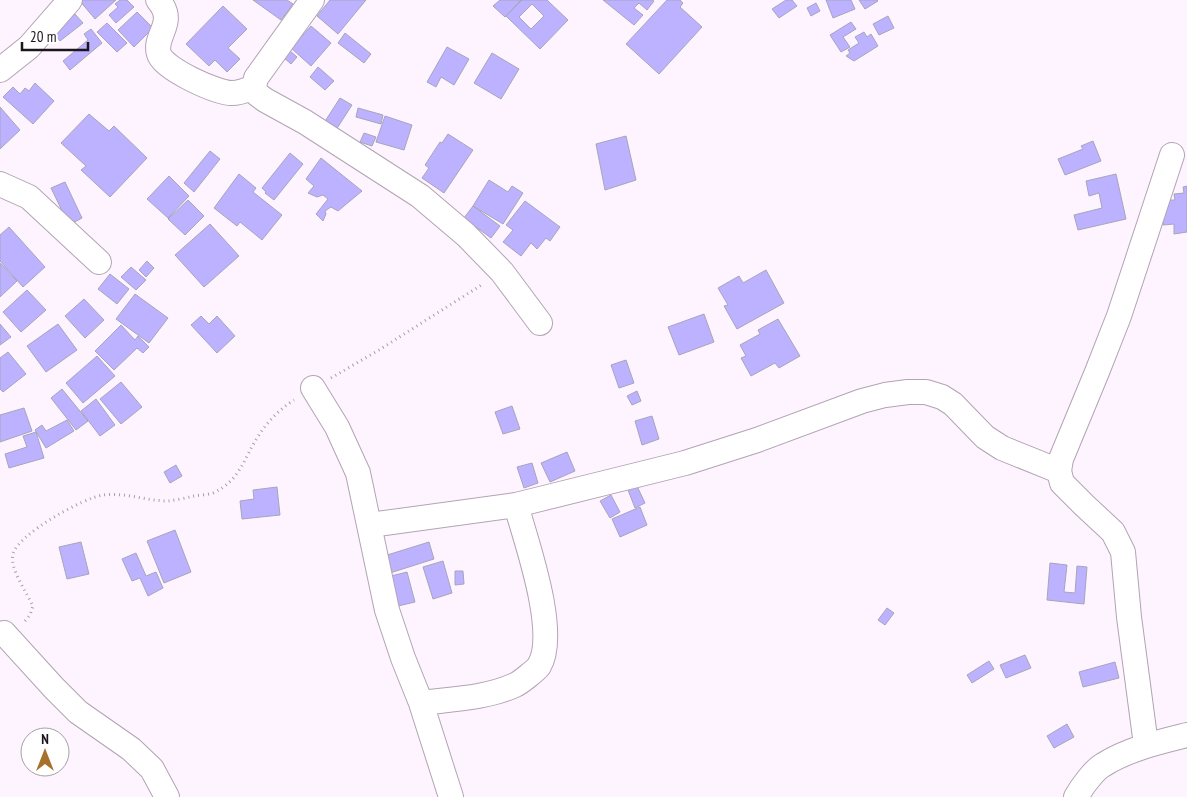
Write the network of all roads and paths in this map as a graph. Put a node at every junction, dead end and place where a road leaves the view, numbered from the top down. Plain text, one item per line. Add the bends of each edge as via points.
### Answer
1 (70, 0) edge
2 (158, 0) edge
3 (312, 0) edge
4 (0, 70) edge
5 (254, 87) junction
6 (1172, 155) dead end
7 (0, 184) edge
8 (99, 262) dead end
9 (502, 272) junction
10 (540, 323) dead end
11 (313, 388) junction
12 (1059, 471) junction
13 (516, 506) junction
14 (370, 525) junction
15 (4, 633) joint
16 (421, 703) junction
17 (1187, 735) edge
18 (1146, 745) junction
19 (167, 797) edge
20 (451, 797) edge
21 (1076, 797) edge

1 - 4 street via 28,47
2 - 5 street via 166,14 166,27 158,52 161,60 215,90 231,93
3 - 5 street via 256,78
5 - 9 street via 265,100 420,196 466,235
6 - 12 street via 1119,316
7 - 8 street via 29,198
9 - 10 street
9 - 11 path
11 - 14 street via 337,427 358,473
11 - 15 path via 273,416 259,434 239,472 228,484 211,493 167,501 103,495 76,504 32,532 13,553 12,562 33,606 24,622
12 - 13 street via 1002,448 985,437 942,396 908,392 862,401 685,463
12 - 18 street via 1062,483 1113,532 1123,552
13 - 14 street
13 - 16 street via 545,621 545,647 539,666 517,685 492,693
14 - 16 street via 388,610
15 - 19 street via 78,712 131,749 152,769
16 - 20 street
17 - 18 street
18 - 21 street via 1102,765

